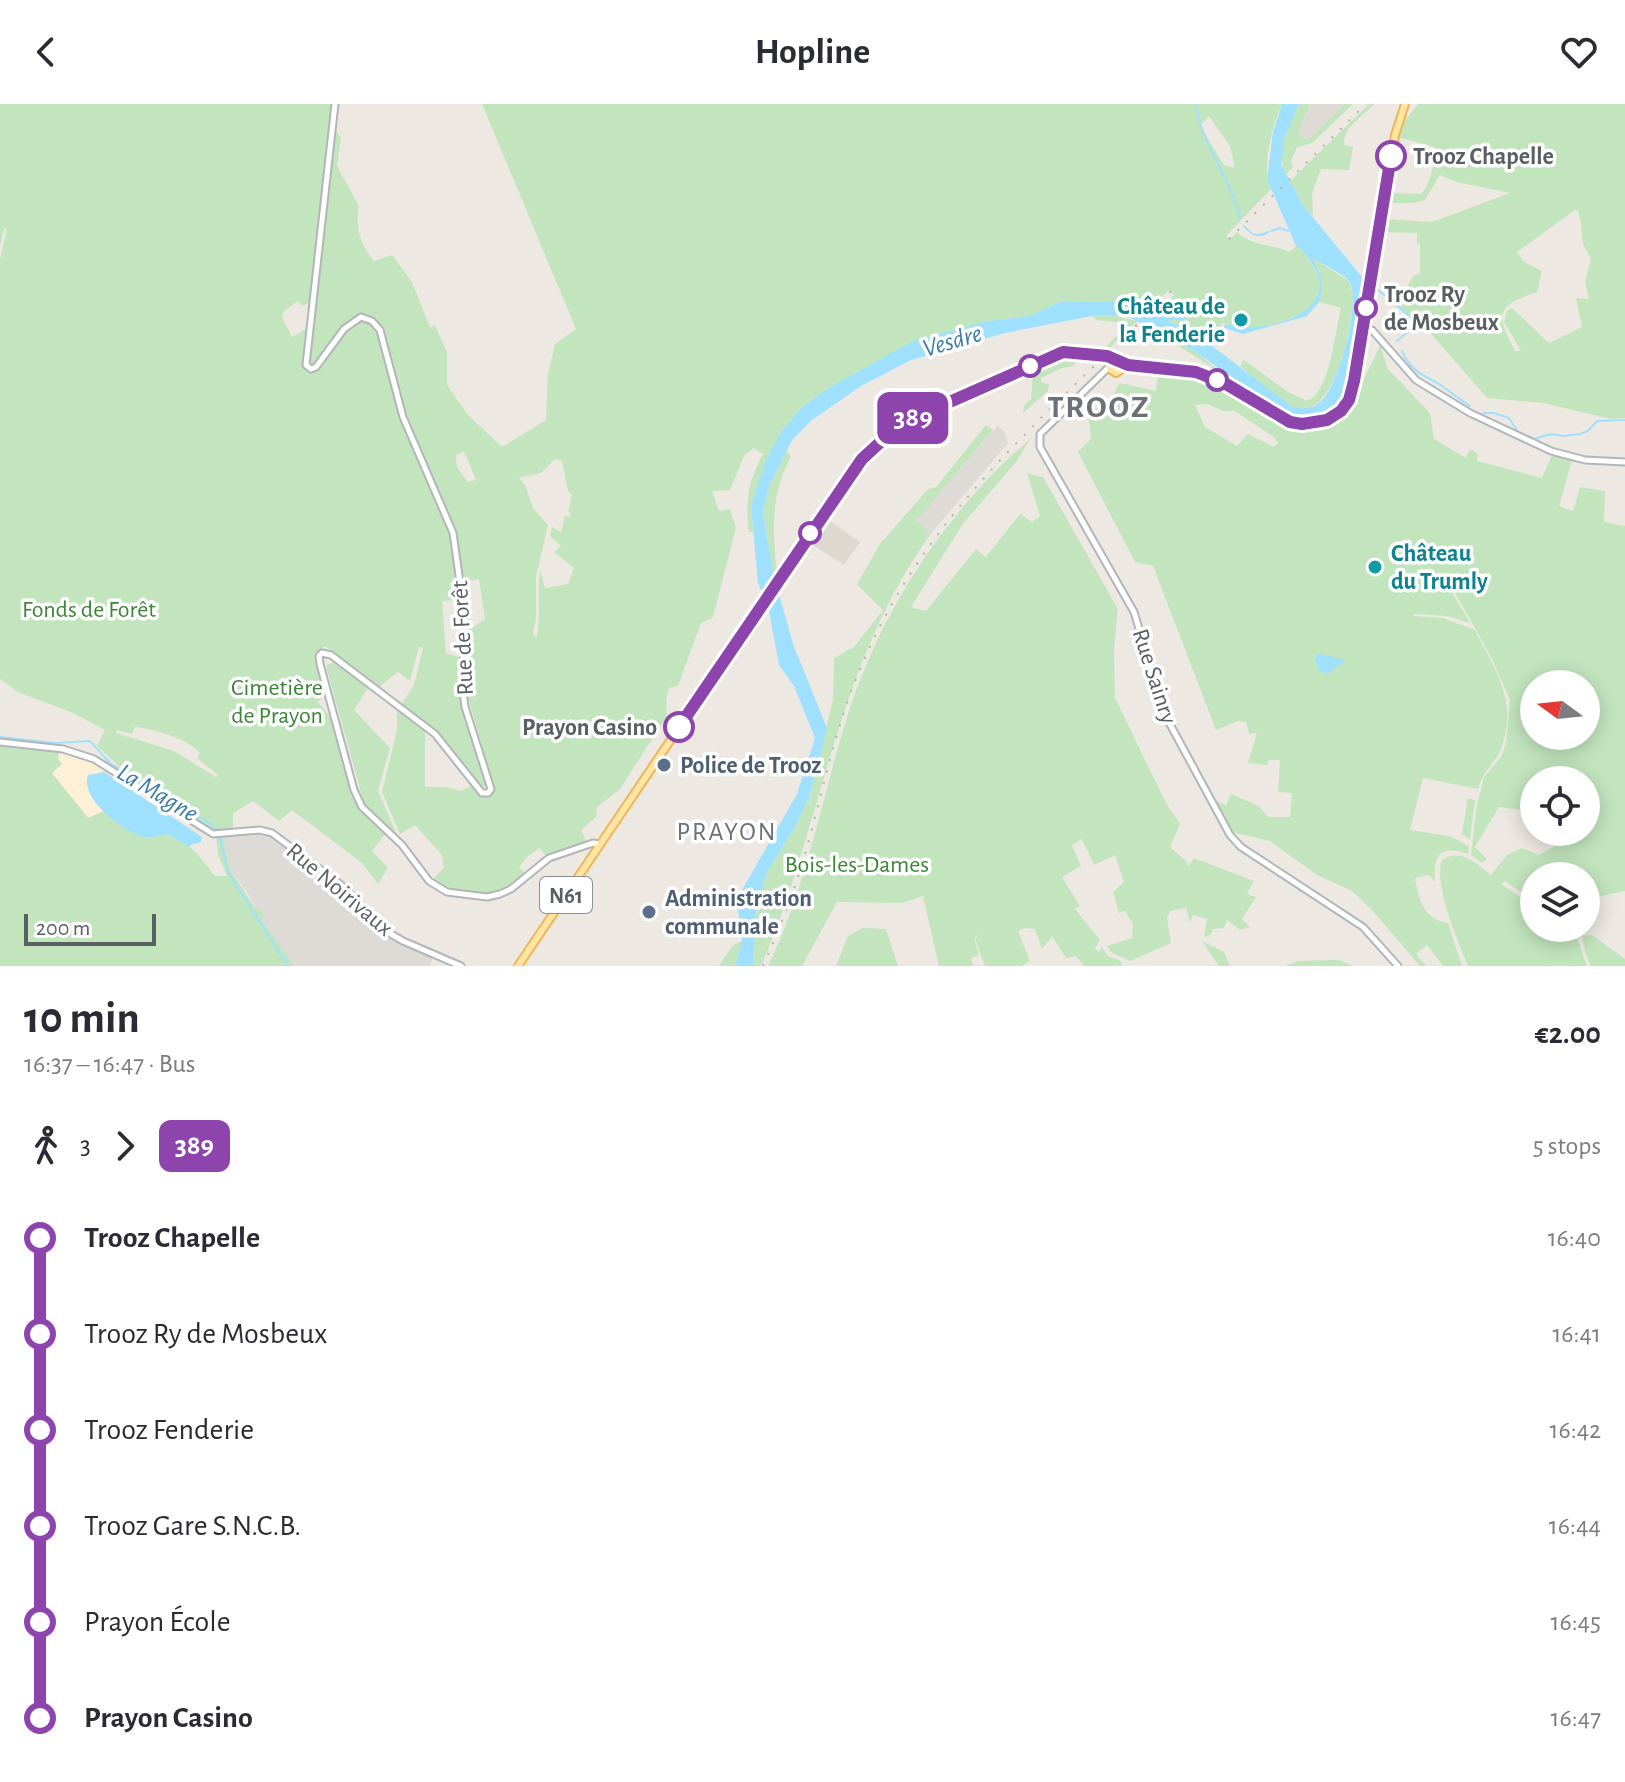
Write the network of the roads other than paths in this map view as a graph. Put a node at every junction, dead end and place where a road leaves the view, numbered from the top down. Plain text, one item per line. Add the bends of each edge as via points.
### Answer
1 (335, 104) edge
2 (1405, 104) edge
3 (1363, 327) junction
4 (1111, 364) junction
5 (1120, 369) junction
6 (1093, 383) junction
7 (1625, 462) edge
8 (0, 742) edge
9 (600, 844) junction
10 (461, 966) edge
11 (518, 966) edge
12 (1398, 966) edge

1 - 9 street, Rue de Forêt via 306,365 316,367 351,322 361,317 380,330 403,417 453,533 466,625 465,707 491,789 482,793 435,734 322,653 320,664 354,790 362,807 402,845 429,881 447,892 500,894 549,858
2 - 3 main road via 1395,135
3 - 5 main road via 1345,406 1327,420 1309,424 1290,422 1208,376 1185,370
3 - 7 street via 1372,330 1416,380 1470,413 1551,451
4 - 5 main road, N61
4 - 5 main road
4 - 6 street, Rue Sainry
4 - 9 main road, N61 via 1081,352 1060,353 898,427 862,459
5 - 6 street, Rue Sainry
6 - 12 street, Rue Sainry via 1040,434 1040,447 1134,612 1175,736 1241,847 1363,927
8 - 10 street, Rue Noirivaux via 63,749 94,759 218,834 272,833 340,884 391,934
9 - 11 main road, N61

